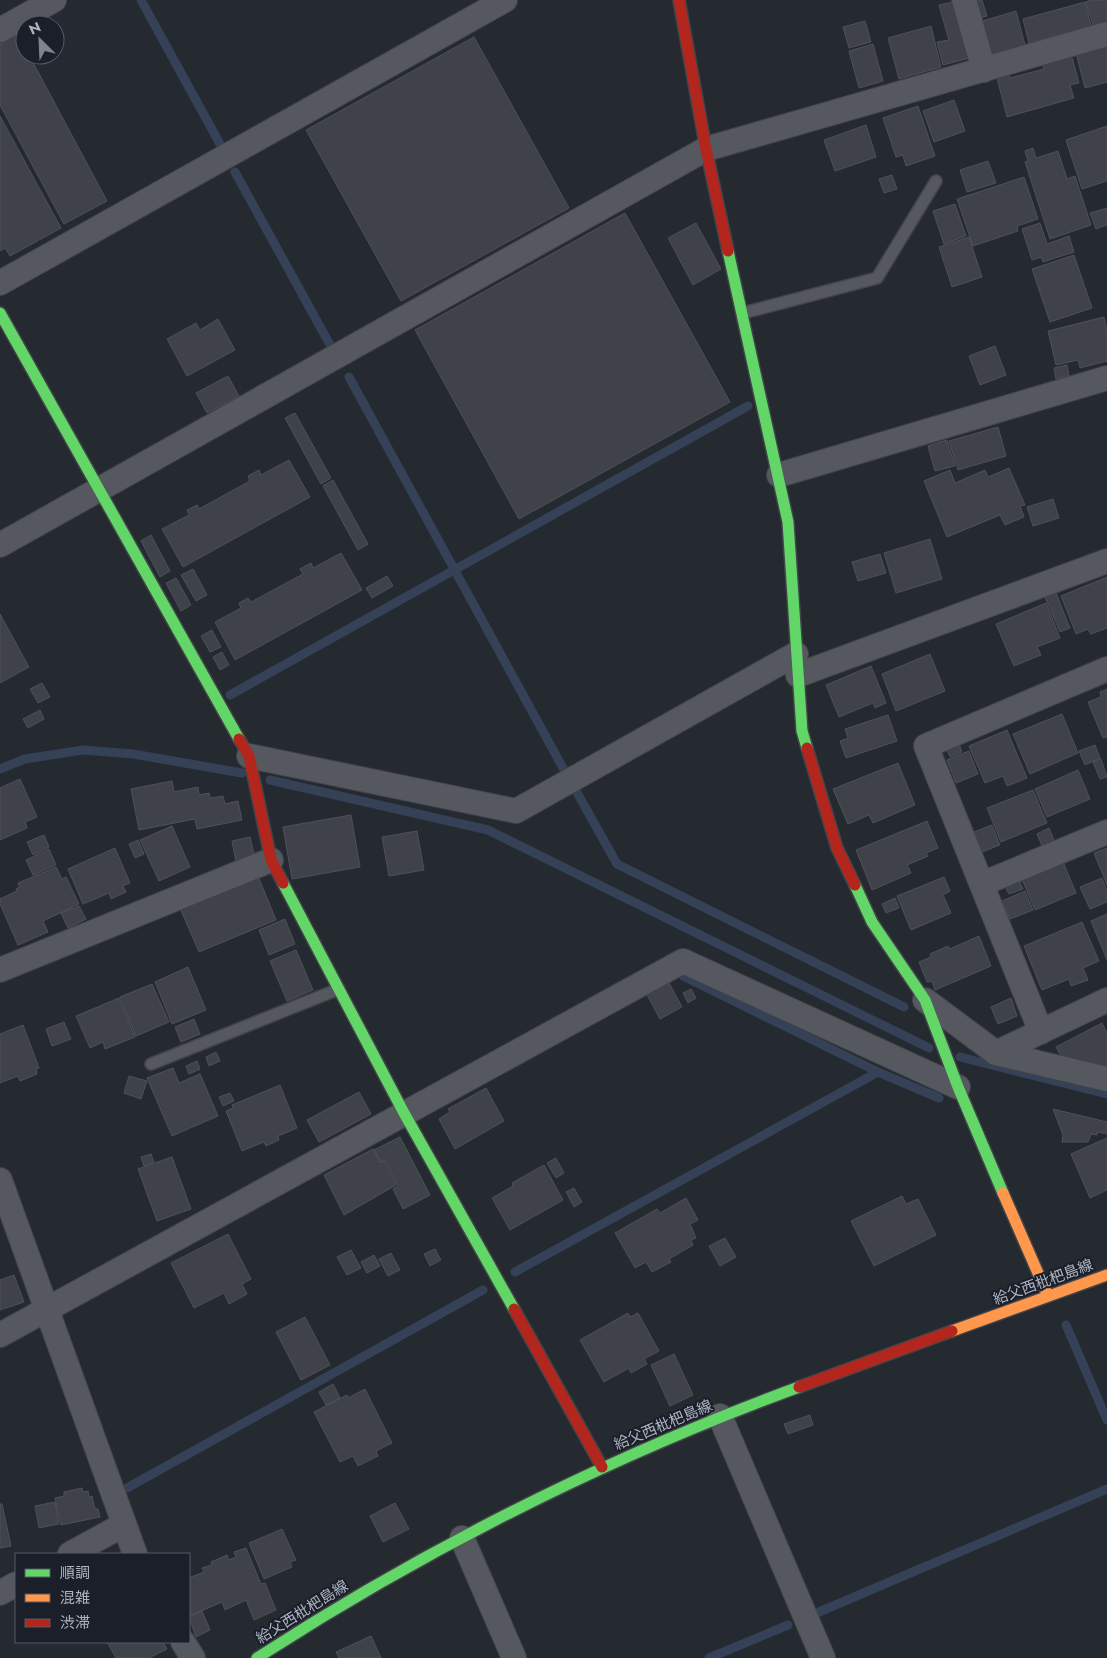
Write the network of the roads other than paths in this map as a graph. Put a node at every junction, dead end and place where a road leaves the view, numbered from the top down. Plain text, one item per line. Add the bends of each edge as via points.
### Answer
1 (54, 0) edge
2 (505, 0) edge
3 (679, 0) edge
4 (964, 0) edge
5 (0, 30) edge
6 (1107, 34) edge
7 (984, 70) junction
8 (706, 149) junction
9 (936, 181) dead end
10 (0, 283) edge
11 (0, 313) edge
12 (743, 313) junction
13 (1107, 378) edge
14 (779, 475) junction
15 (100, 488) junction
16 (0, 546) edge
17 (1107, 561) edge
18 (797, 665) junction
19 (1107, 669) edge
20 (249, 756) junction
21 (1107, 832) edge
22 (271, 860) junction
23 (982, 884) junction
24 (0, 970) edge
25 (339, 989) junction
26 (925, 1000) junction
27 (1107, 1000) edge
28 (1042, 1032) junction
29 (996, 1053) junction
30 (152, 1064) dead end
31 (1107, 1079) edge
32 (958, 1087) junction
33 (404, 1113) junction
34 (0, 1180) edge
35 (1107, 1275) edge
36 (1048, 1296) junction
37 (46, 1310) junction
38 (0, 1335) edge
39 (720, 1416) junction
40 (602, 1467) junction
41 (123, 1525) junction
42 (462, 1538) junction
43 (72, 1553) edge
44 (135, 1553) edge
45 (15, 1585) edge
46 (0, 1593) edge
47 (184, 1643) edge
48 (193, 1658) edge
49 (257, 1658) edge
50 (514, 1658) edge
51 (823, 1658) edge

1 - 5 street
2 - 10 street
3 - 8 street
4 - 7 street
6 - 7 street
7 - 8 street
8 - 12 street
8 - 15 street
9 - 12 lane via 876,278
11 - 15 street
12 - 14 street
13 - 14 street
14 - 18 street via 788,522
15 - 16 street
15 - 20 street
17 - 18 street
18 - 20 street via 516,810
18 - 26 street via 802,731 838,848 872,922
19 - 23 street via 926,746
20 - 22 street
21 - 23 street
22 - 24 street
22 - 25 street
23 - 28 street
25 - 30 lane
25 - 33 street
26 - 29 street
26 - 32 street
27 - 28 street
28 - 29 street
29 - 31 street
32 - 33 street via 683,961
32 - 36 street
33 - 37 street
33 - 40 street
34 - 37 street
35 - 36 street, 給父西枇杷島線
36 - 39 street, 給父西枇杷島線
37 - 38 street
37 - 41 street
39 - 40 street, 給父西枇杷島線
39 - 51 street
40 - 42 street, 給父西枇杷島線
41 - 43 street
41 - 44 street
42 - 49 street, 給父西枇杷島線 via 330,1611
42 - 50 street
45 - 46 street
47 - 48 street

